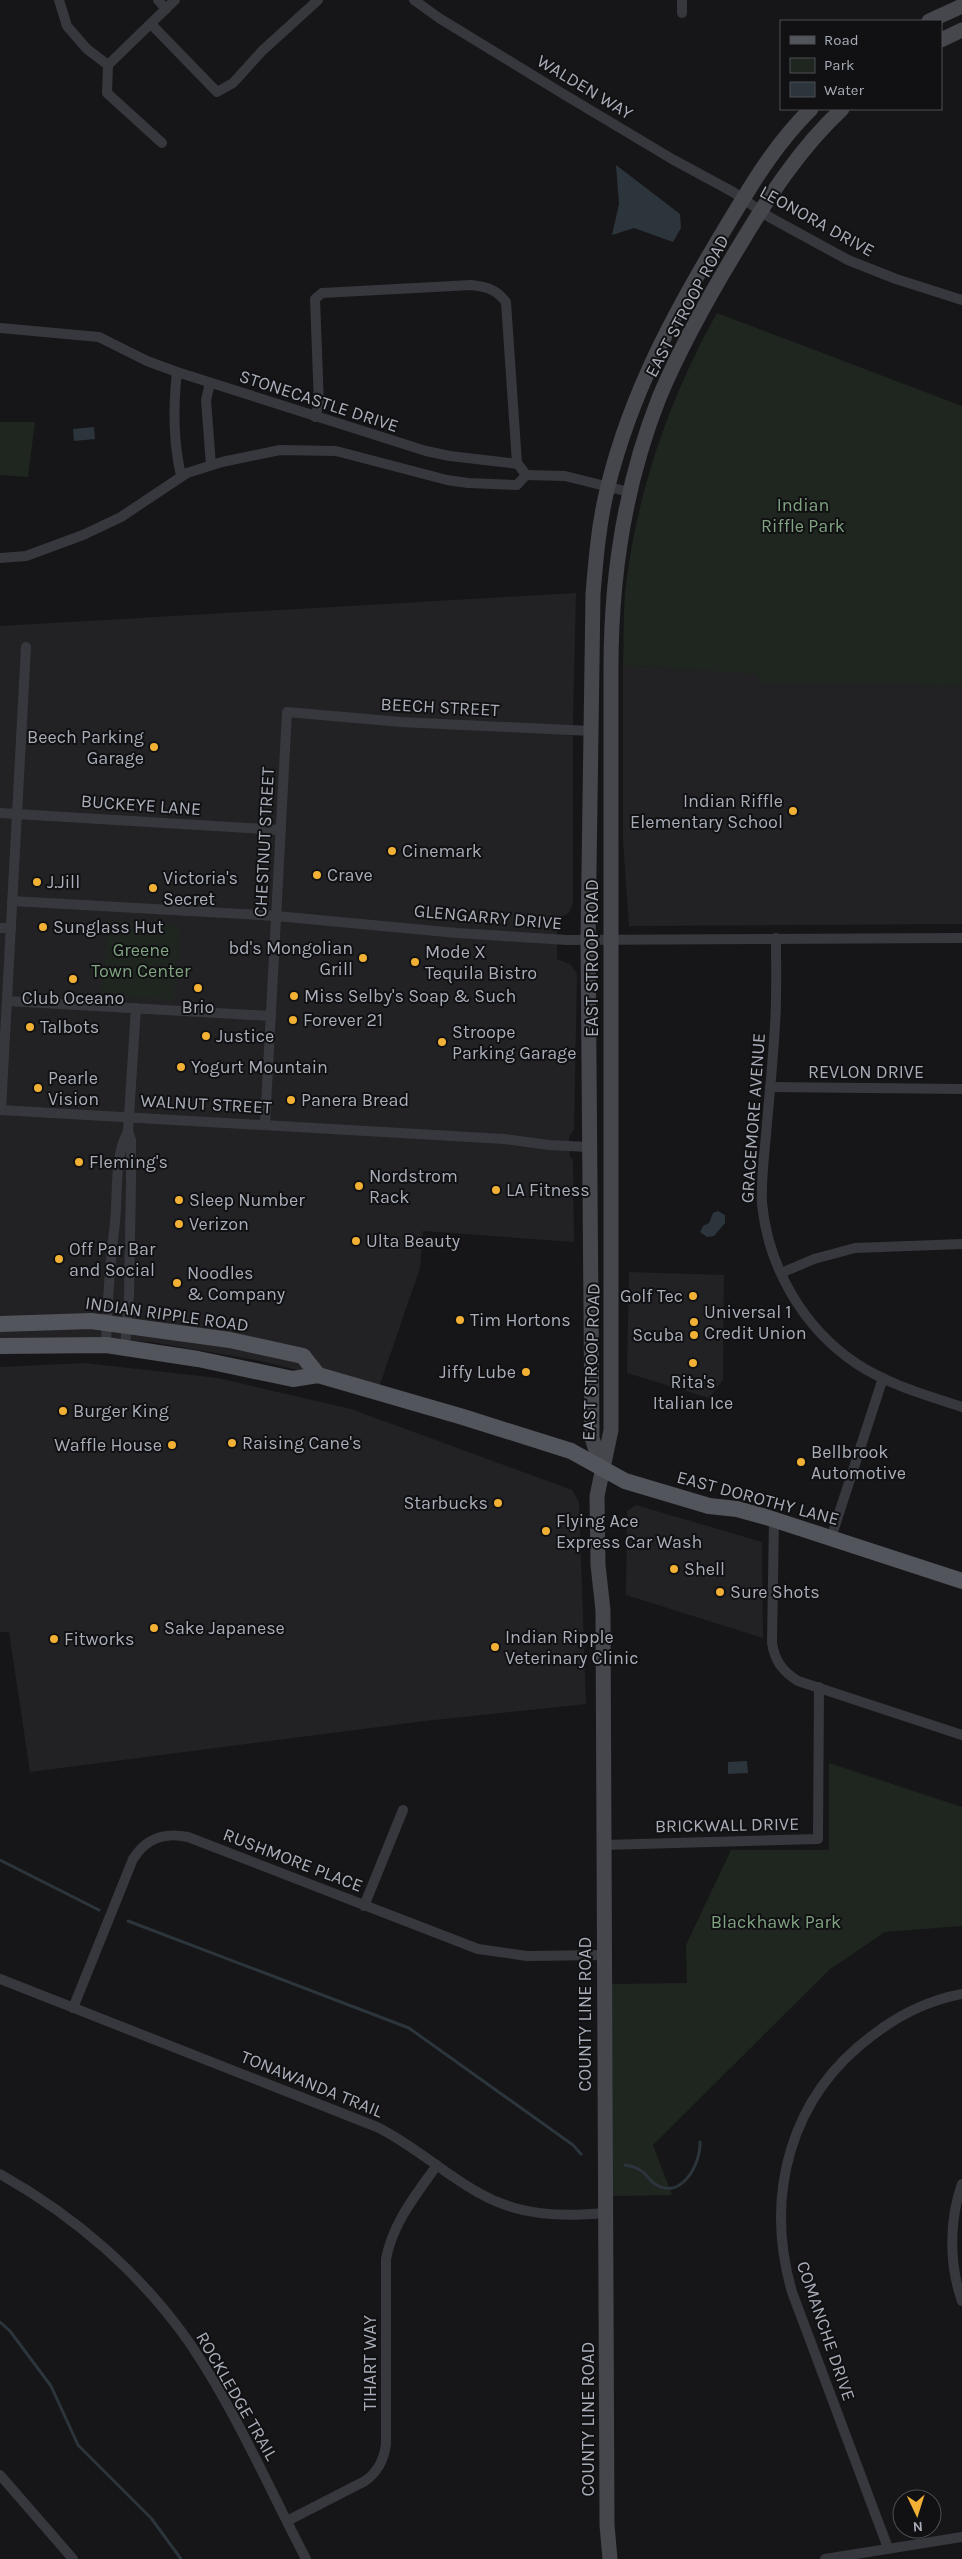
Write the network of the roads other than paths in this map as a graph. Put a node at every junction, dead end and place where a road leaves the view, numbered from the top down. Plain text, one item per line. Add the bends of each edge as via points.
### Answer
1 (59, 0) edge
2 (158, 0) edge
3 (176, 0) edge
4 (318, 0) edge
5 (414, 0) edge
6 (682, 0) edge
7 (962, 6) edge
8 (166, 9) junction
9 (682, 13) dead end
10 (931, 20) edge
11 (151, 24) junction
12 (962, 30) edge
13 (942, 40) edge
14 (108, 65) junction
15 (810, 110) edge
16 (841, 110) edge
17 (162, 143) dead end
18 (742, 197) junction
19 (761, 209) junction
20 (962, 300) edge
21 (0, 328) edge
22 (176, 372) junction
23 (210, 383) junction
24 (315, 417) junction
25 (517, 463) junction
26 (211, 465) junction
27 (181, 475) junction
28 (526, 475) junction
29 (608, 486) junction
30 (630, 492) junction
31 (0, 558) edge
32 (26, 647) dead end
33 (287, 712) joint
34 (592, 731) junction
35 (0, 812) edge
36 (17, 814) junction
37 (281, 830) junction
38 (12, 900) junction
39 (276, 916) junction
40 (5, 928) edge
41 (776, 938) junction
42 (962, 938) edge
43 (588, 939) junction
44 (611, 939) junction
45 (4, 960) edge
46 (6, 1000) junction
47 (136, 1008) junction
48 (271, 1016) junction
49 (770, 1087) junction
50 (962, 1089) edge
51 (0, 1110) edge
52 (129, 1116) junction
53 (265, 1124) junction
54 (128, 1131) junction
55 (590, 1147) junction
56 (590, 1233) junction
57 (962, 1244) edge
58 (780, 1273) junction
59 (612, 1284) junction
60 (592, 1304) junction
61 (107, 1323) junction
62 (0, 1324) edge
63 (126, 1326) junction
64 (106, 1345) junction
65 (0, 1346) edge
66 (125, 1347) junction
67 (318, 1375) junction
68 (883, 1378) junction
69 (962, 1407) edge
70 (602, 1469) junction
71 (774, 1520) junction
72 (830, 1538) junction
73 (962, 1581) edge
74 (819, 1688) junction
75 (962, 1735) edge
76 (403, 1810) dead end
77 (604, 1845) junction
78 (364, 1906) junction
79 (603, 1956) junction
80 (0, 1979) edge
81 (962, 1994) edge
82 (74, 2008) junction
83 (437, 2164) junction
84 (0, 2174) edge
85 (962, 2184) edge
86 (605, 2213) junction
87 (962, 2301) edge
88 (0, 2474) edge
89 (287, 2521) junction
90 (962, 2537) edge
91 (888, 2548) junction
92 (74, 2559) edge
93 (306, 2559) edge
94 (610, 2559) edge
95 (825, 2559) edge

1 - 14 street via 67,26 87,49
2 - 8 street
3 - 8 street
4 - 11 street via 262,50 233,83 217,92
5 - 18 street, WALDEN WAY via 560,92
6 - 9 street
7 - 10 main road
8 - 11 street
11 - 14 street
12 - 13 main road
14 - 17 street via 107,93
15 - 18 main road, EAST STROOP ROAD via 771,155
16 - 19 main road, EAST STROOP ROAD via 795,160
18 - 19 street, LEONORA DRIVE
18 - 29 main road, EAST STROOP ROAD via 650,364
19 - 20 street, LEONORA DRIVE via 771,218 864,267
19 - 30 main road, EAST STROOP ROAD via 674,365 647,434
21 - 22 street, STONECASTLE DRIVE via 99,337
22 - 23 street, STONECASTLE DRIVE
22 - 27 street via 173,410 176,455
23 - 24 street, STONECASTLE DRIVE
23 - 26 street via 206,400
24 - 25 street, STONECASTLE DRIVE via 450,456
24 - 25 street via 319,404 315,299 322,293 486,287 497,291 506,302
25 - 28 street
26 - 27 street
26 - 28 street via 280,450 316,449 465,483 516,485
27 - 31 street via 121,517 83,535 26,556
28 - 29 street via 565,476
29 - 30 street
29 - 34 main road, EAST STROOP ROAD via 598,539 593,594
30 - 44 main road, EAST STROOP ROAD via 617,556 611,628
32 - 36 street
33 - 34 street, BEECH STREET via 400,722
33 - 37 street, CHESTNUT STREET
34 - 43 main road, EAST STROOP ROAD
35 - 36 street, BUCKEYE LANE
36 - 37 street, BUCKEYE LANE
36 - 38 street
37 - 39 street, CHESTNUT STREET
38 - 39 street, GLENGARRY DRIVE
38 - 40 street
39 - 43 street, GLENGARRY DRIVE via 517,937
39 - 48 street, CHESTNUT STREET
40 - 45 street
41 - 42 street, GLENGARRY DRIVE
41 - 44 street, GLENGARRY DRIVE
41 - 49 street, GRACEMORE AVENUE via 776,1024
43 - 44 street, GLENGARRY DRIVE
43 - 55 main road, EAST STROOP ROAD
44 - 59 main road, EAST STROOP ROAD
45 - 46 street
46 - 47 street
46 - 51 street
47 - 48 street
47 - 52 street
48 - 53 street, CHESTNUT STREET
49 - 50 street, REVLON DRIVE
49 - 58 street, GRACEMORE AVENUE via 762,1202 770,1248
51 - 52 street, WALNUT STREET
52 - 53 street, WALNUT STREET
52 - 54 street
53 - 55 street, WALNUT STREET
54 - 61 street via 123,1140 118,1176
54 - 63 street via 131,1181
55 - 56 main road, EAST STROOP ROAD
56 - 59 main road via 602,1256 602,1273
56 - 60 main road, EAST STROOP ROAD
57 - 58 street via 855,1248 814,1259
58 - 68 street, GRACEMORE AVENUE via 821,1334 858,1365
59 - 60 main road via 594,1296
59 - 70 main road, EAST STROOP ROAD via 611,1430
60 - 70 main road, EAST STROOP ROAD via 592,1438
61 - 62 main road, INDIAN RIPPLE ROAD
61 - 63 main road, INDIAN RIPPLE ROAD
61 - 64 street
63 - 66 street
63 - 67 main road, INDIAN RIPPLE ROAD via 230,1340 302,1356
64 - 65 main road
64 - 66 main road
66 - 67 main road via 293,1379
67 - 70 main road via 463,1416 570,1452
68 - 69 street, GRACEMORE AVENUE
68 - 72 street
70 - 71 main road, EAST DOROTHY LANE via 625,1481 709,1506 737,1509
70 - 77 main road, COUNTY LINE ROAD via 597,1496 598,1565 604,1615
71 - 72 main road, EAST DOROTHY LANE
71 - 74 street via 774,1656 790,1676
72 - 73 main road, EAST DOROTHY LANE
74 - 75 street
74 - 77 street, BRICKWALL DRIVE via 818,1839
76 - 78 street
77 - 79 main road, COUNTY LINE ROAD
78 - 79 street, RUSHMORE PLACE via 460,1944 493,1952 527,1956
78 - 82 street, RUSHMORE PLACE via 188,1836 172,1834 158,1837 143,1845 133,1859
79 - 86 main road, COUNTY LINE ROAD
80 - 82 street, TONAWANDA TRAIL
81 - 91 street, COMANCHE DRIVE via 938,2000 899,2017 843,2060 804,2117 792,2146 783,2184 780,2231 790,2286
82 - 83 street, TONAWANDA TRAIL via 377,2127
83 - 86 street, TONAWANDA TRAIL via 478,2193 512,2208 552,2215
83 - 89 street, TIHART WAY via 398,2222 386,2259 386,2444 383,2460 365,2481
84 - 89 street, ROCKLEDGE TRAIL via 38,2196 87,2232 129,2270 166,2312 212,2379
85 - 87 street via 952,2244
86 - 94 main road, COUNTY LINE ROAD via 607,2525
88 - 92 street
89 - 93 street, ROCKLEDGE TRAIL
90 - 91 street
91 - 95 street

